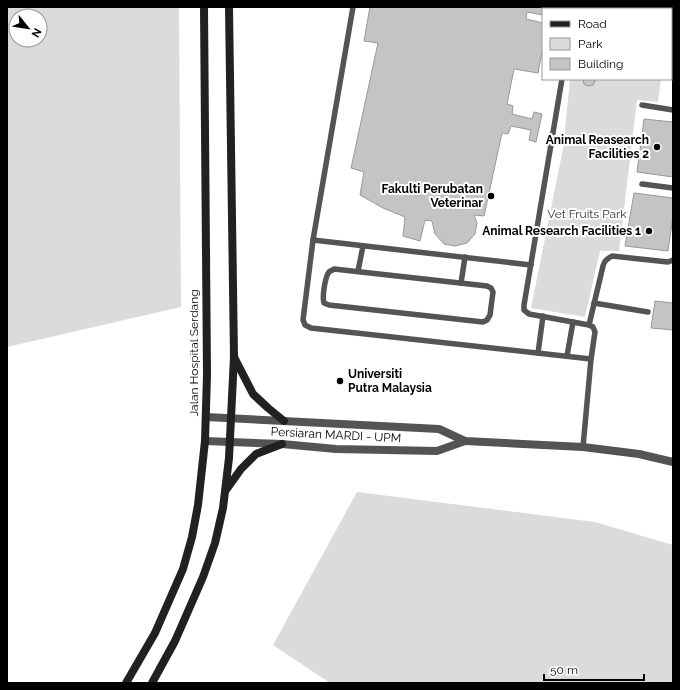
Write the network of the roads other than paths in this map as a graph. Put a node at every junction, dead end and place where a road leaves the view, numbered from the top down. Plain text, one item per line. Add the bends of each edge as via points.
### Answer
1 (204, 7) edge
2 (229, 7) edge
3 (353, 7) edge
4 (562, 80) edge
5 (642, 105) dead end
6 (673, 110) edge
7 (642, 184) dead end
8 (673, 188) edge
9 (313, 240) junction
10 (363, 246) junction
11 (465, 257) junction
12 (673, 260) edge
13 (531, 265) junction
14 (358, 271) junction
15 (461, 283) junction
16 (594, 303) junction
17 (648, 312) dead end
18 (543, 316) junction
19 (572, 322) junction
20 (589, 325) junction
21 (538, 353) junction
22 (567, 356) junction
23 (234, 357) junction
24 (591, 359) junction
25 (206, 417) junction
26 (232, 418) junction
27 (284, 421) junction
28 (205, 441) junction
29 (231, 441) junction
30 (464, 441) junction
31 (282, 444) junction
32 (583, 447) junction
33 (673, 462) edge
34 (226, 490) junction
35 (126, 683) edge
36 (152, 683) edge

1 - 25 main road, Jalan Hospital Serdang
2 - 23 main road
3 - 9 lane
4 - 13 lane
5 - 6 lane
7 - 8 lane
9 - 10 lane
9 - 21 lane via 303,320 311,328
10 - 11 lane
10 - 14 lane
11 - 13 lane
11 - 15 lane
12 - 16 lane via 668,262 612,256 604,262
13 - 18 lane via 524,310 529,314
14 - 15 lane
14 - 15 lane via 334,268 329,271 324,303 483,322 488,320 493,292 491,288
16 - 17 lane
16 - 20 lane
18 - 19 lane
18 - 21 lane
19 - 20 lane
19 - 22 lane
20 - 24 lane via 595,332
21 - 22 lane
22 - 24 lane
23 - 26 main road
23 - 27 main road via 253,394
24 - 32 lane
25 - 26 street, Persiaran MARDI - UPM
25 - 28 main road, Jalan Hospital Serdang
26 - 27 street, Persiaran MARDI - UPM
26 - 29 main road
27 - 30 street, Persiaran MARDI - UPM via 439,429
28 - 29 street, Persiaran MARDI - UPM
28 - 35 main road, Jalan Hospital Serdang via 198,505 183,569 155,633
29 - 31 street, Persiaran MARDI - UPM
29 - 34 main road
30 - 31 street, Persiaran MARDI - UPM via 437,451 336,449
30 - 32 street, Persiaran MARDI - UPM
31 - 34 main road via 256,454
32 - 33 street, Persiaran MARDI - UPM via 639,454
34 - 36 main road via 215,542 203,577 175,641

